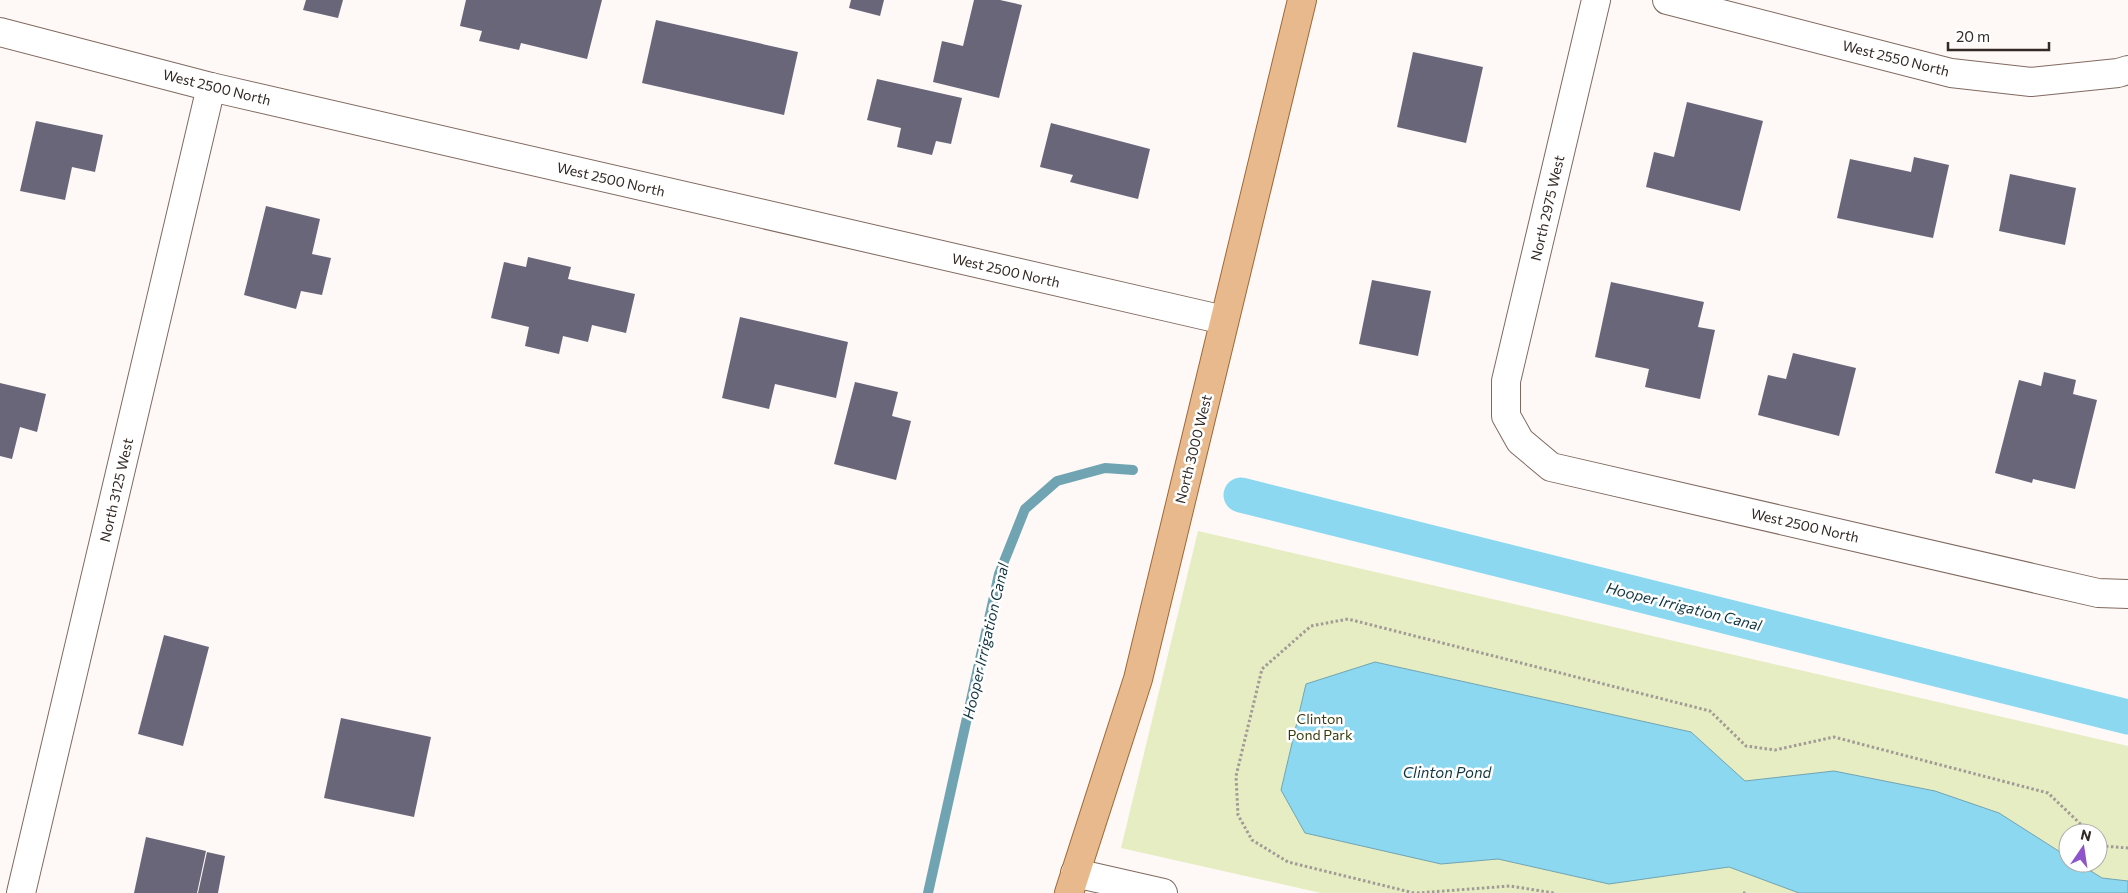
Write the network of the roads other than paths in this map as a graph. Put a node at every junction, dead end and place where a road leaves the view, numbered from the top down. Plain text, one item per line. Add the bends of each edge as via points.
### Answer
1 (1302, 0) edge
2 (1596, 0) edge
3 (1667, 0) edge
4 (0, 32) edge
5 (2128, 70) edge
6 (212, 86) junction
7 (1224, 320) junction
8 (1506, 416) joint
9 (2128, 594) edge
10 (1072, 883) edge
11 (21, 893) edge
12 (1162, 893) edge

1 - 7 main road, North 3000 West
2 - 8 street, North 2975 West via 1506,381
3 - 5 street, West 2550 North via 1951,73 2031,82
4 - 6 street, West 2500 North
6 - 7 street, West 2500 North
6 - 11 street, North 3125 West
7 - 10 main road, North 3000 West via 1138,679
8 - 9 street, West 2500 North via 1520,441 1550,467 2098,593
10 - 12 street

